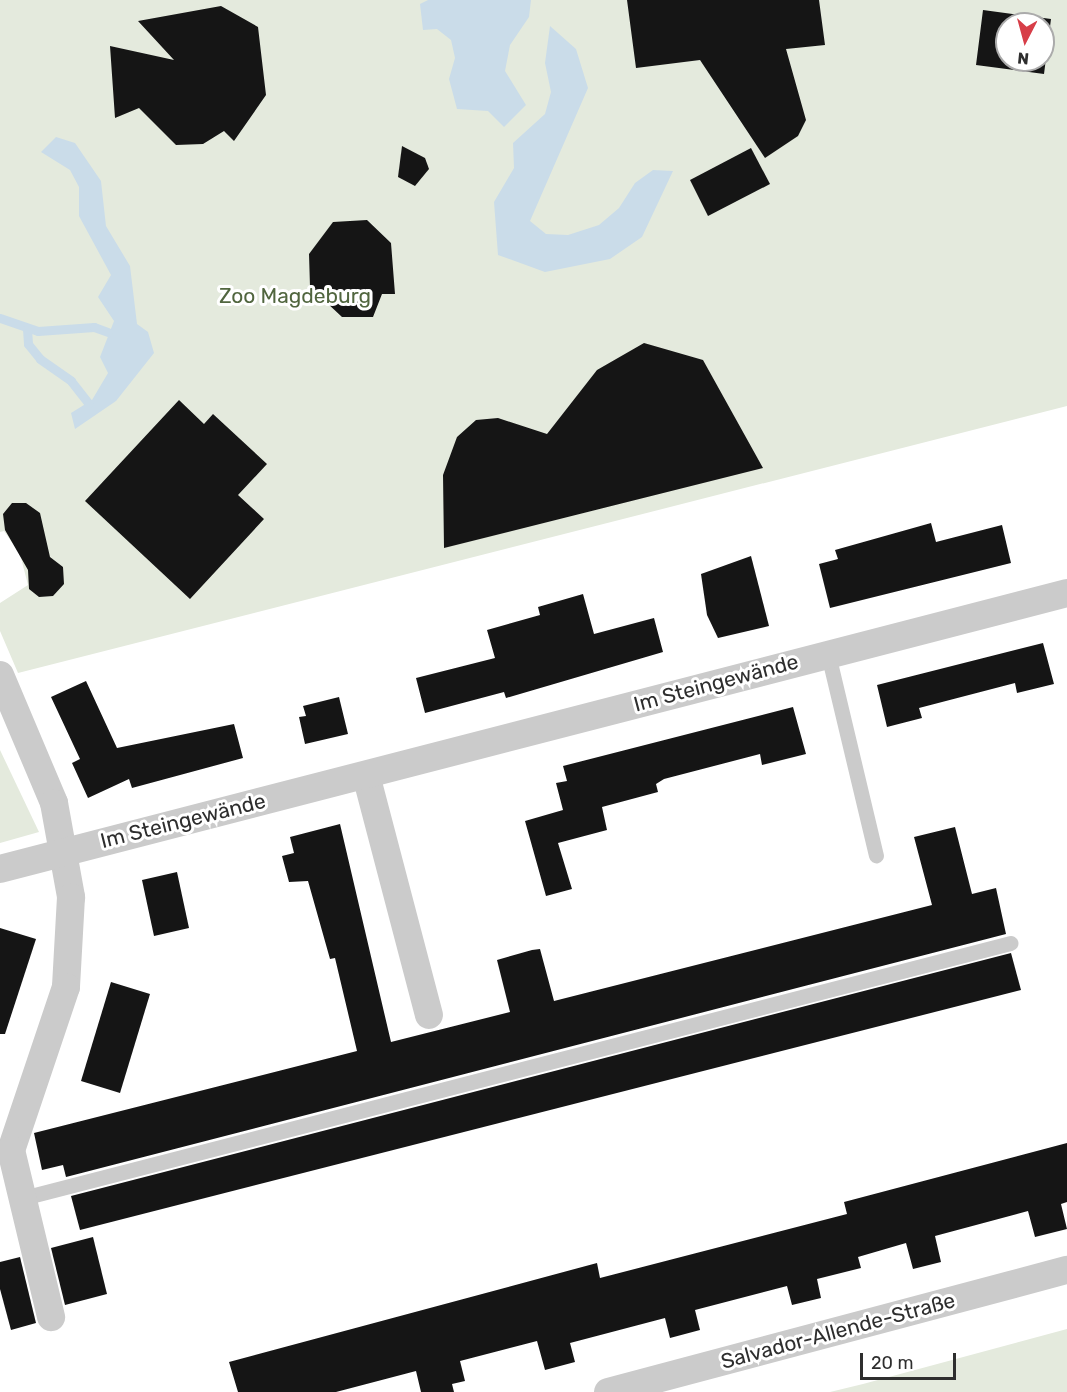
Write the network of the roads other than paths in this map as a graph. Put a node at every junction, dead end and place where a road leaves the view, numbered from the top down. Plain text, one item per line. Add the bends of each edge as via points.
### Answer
1 (1067, 593) edge
2 (828, 654) junction
3 (0, 675) edge
4 (366, 775) junction
5 (64, 850) junction
6 (876, 855) dead end
7 (0, 869) edge
8 (1010, 943) dead end
9 (429, 1016) dead end
10 (19, 1199) junction
11 (1067, 1270) edge
12 (51, 1317) dead end
13 (608, 1392) edge

1 - 2 street, Im Steingewände
2 - 4 street, Im Steingewände
2 - 6 lane
3 - 5 street via 54,802
4 - 5 street, Im Steingewände
4 - 9 street
5 - 7 street, Im Steingewände
5 - 10 street via 72,910 69,967 55,1022 13,1133
8 - 10 lane
10 - 12 street
11 - 13 street, Salvador-Allende-Straße

